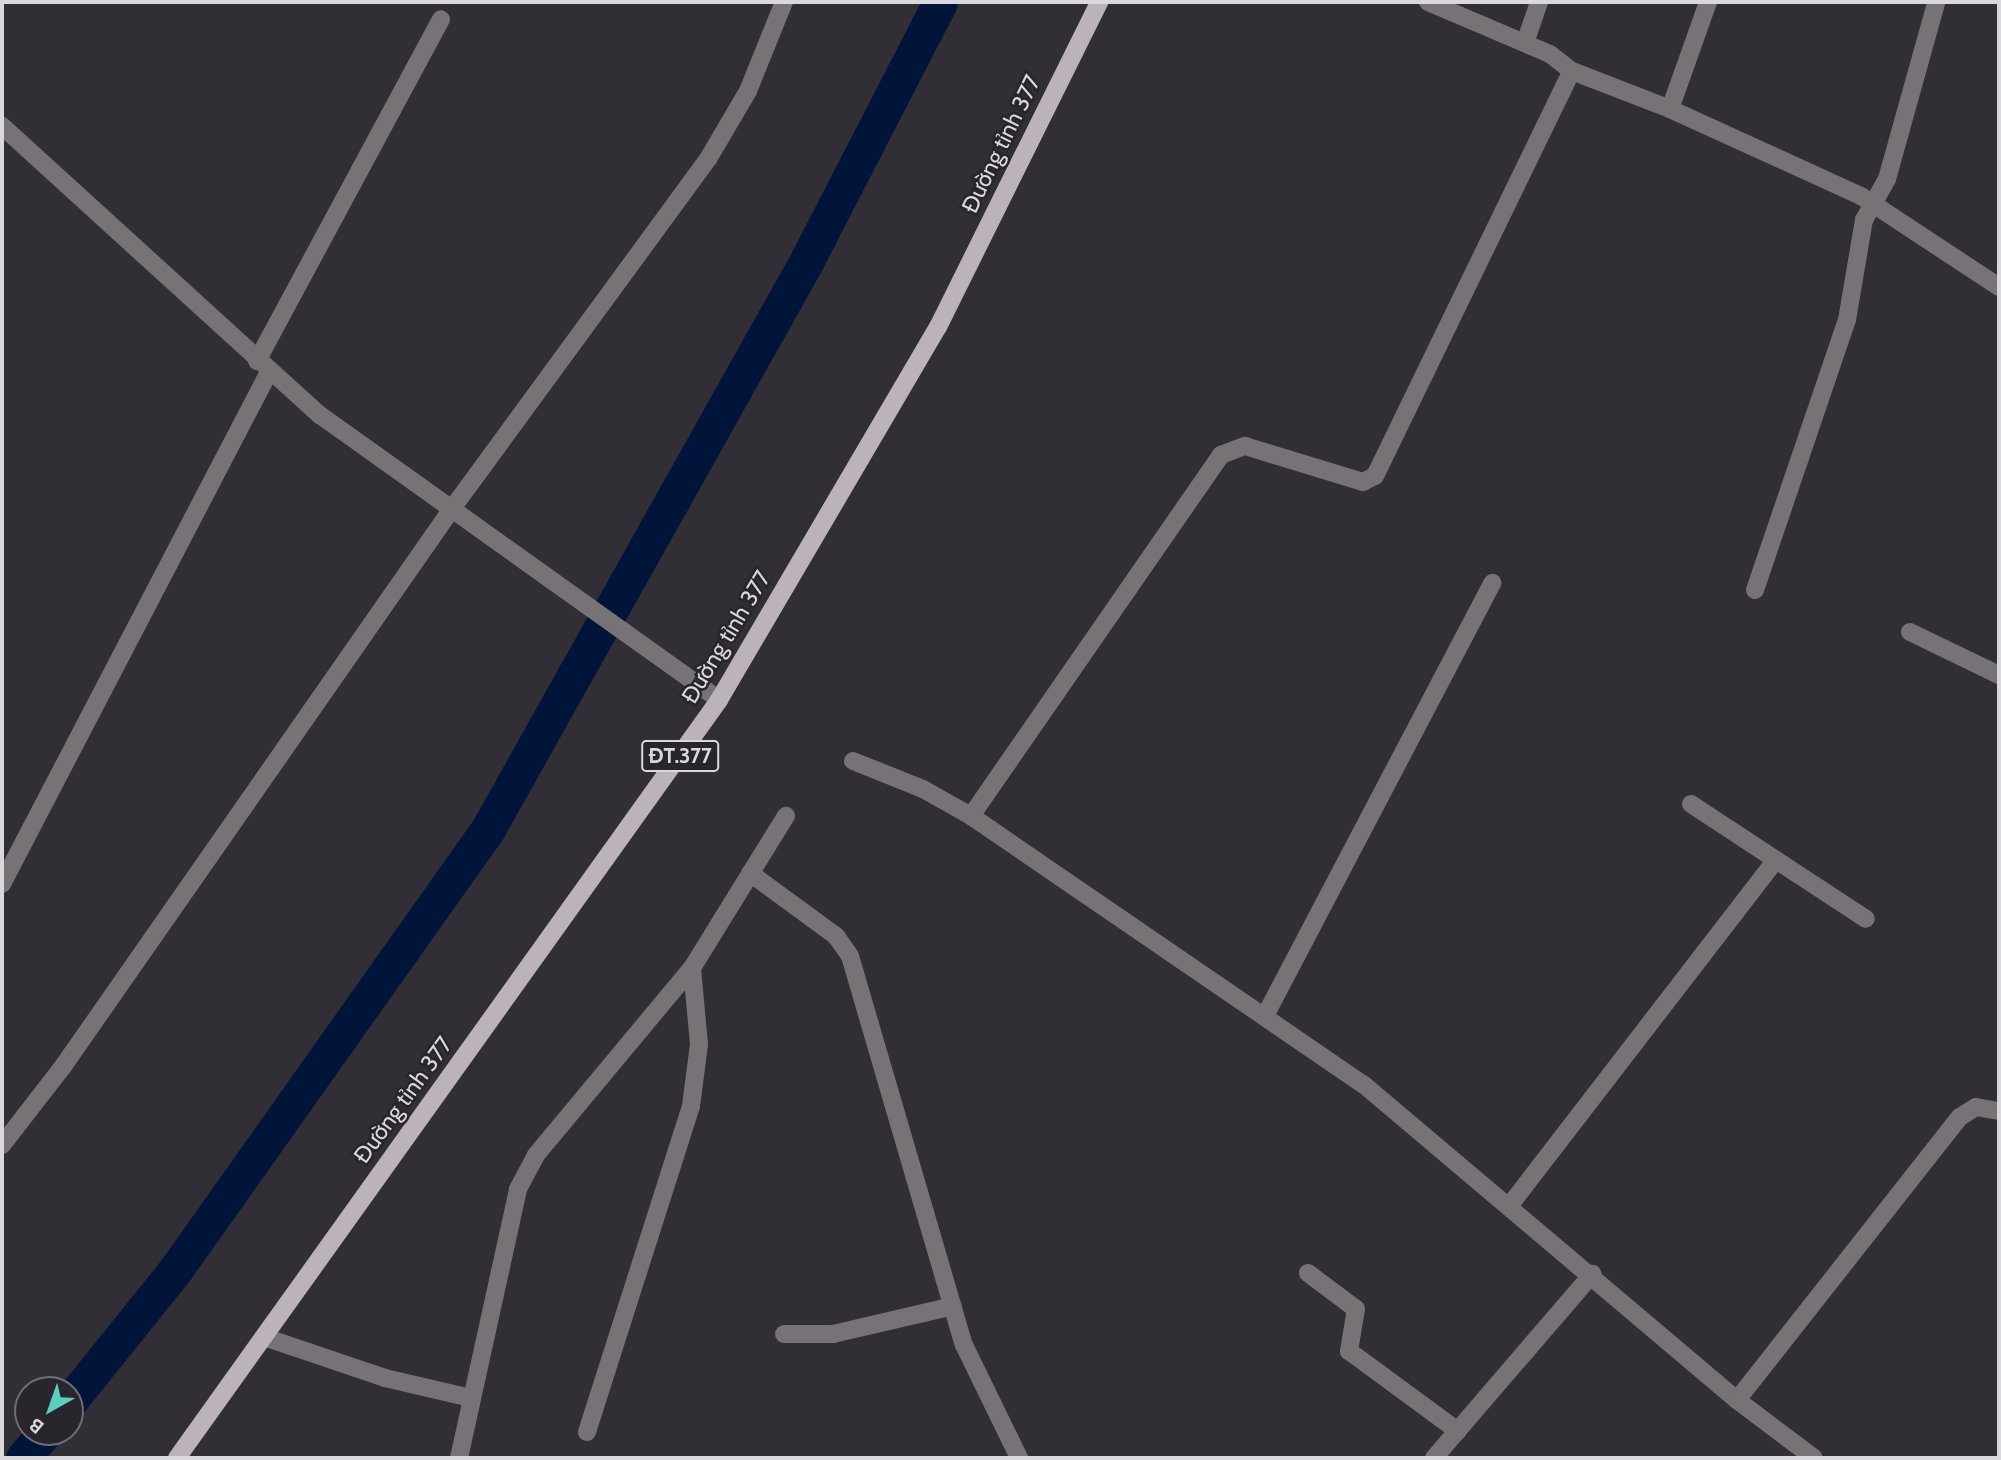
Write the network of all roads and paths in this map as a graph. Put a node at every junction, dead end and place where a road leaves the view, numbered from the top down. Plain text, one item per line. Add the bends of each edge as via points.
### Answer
1 (784, 2) edge
2 (1099, 2) edge
3 (1428, 2) edge
4 (1539, 2) edge
5 (1708, 2) edge
6 (1936, 4) dead end
7 (441, 19) dead end
8 (1525, 43) junction
9 (1572, 71) junction
10 (1670, 109) junction
11 (2, 125) edge
12 (1872, 203) junction
13 (1999, 287) edge
14 (263, 366) junction
15 (452, 510) junction
16 (1492, 583) dead end
17 (1755, 590) dead end
18 (1910, 632) dead end
19 (1999, 675) edge
20 (719, 700) junction
21 (853, 761) dead end
22 (1691, 804) dead end
23 (786, 816) dead end
24 (971, 816) junction
25 (1775, 861) junction
26 (750, 873) junction
27 (2, 884) edge
28 (1866, 919) dead end
29 (692, 968) junction
30 (1266, 1014) junction
31 (1999, 1111) edge
32 (2, 1145) edge
33 (1510, 1205) junction
34 (1308, 1273) dead end
35 (1592, 1274) junction
36 (953, 1306) junction
37 (784, 1334) dead end
38 (264, 1336) junction
39 (471, 1398) junction
40 (1737, 1400) junction
41 (1458, 1431) junction
42 (587, 1432) dead end
43 (177, 1458) edge
44 (459, 1458) edge
45 (1019, 1458) edge
46 (1434, 1458) edge
47 (1814, 1458) edge

1 - 15 street via 748,91 708,159
2 - 20 main road, Đường tỉnh 377 / ĐT.377 via 938,327
3 - 8 street
4 - 8 street
5 - 10 street
6 - 12 street via 1900,141
7 - 14 street
8 - 9 street
9 - 10 street
9 - 24 street via 1375,476 1363,482 1245,446 1221,455
10 - 12 street
11 - 14 street
12 - 13 street
12 - 17 street via 1864,220 1847,320
14 - 15 street via 320,415
14 - 27 street
15 - 20 street
15 - 32 street via 64,1065
16 - 30 street
18 - 19 street
20 - 38 main road, Đường tỉnh 377 / ĐT.377
21 - 24 street via 923,789
22 - 25 street
23 - 26 street
24 - 30 street
25 - 28 street
25 - 33 street
26 - 29 street
26 - 36 street via 836,936 850,956
29 - 39 street via 536,1155 518,1189
29 - 42 street via 699,1044 691,1106
30 - 33 street via 1363,1084
31 - 40 street via 1976,1107 1960,1117
33 - 35 street
34 - 41 street via 1356,1309 1349,1351
35 - 40 street
35 - 41 street
36 - 37 street via 833,1334
36 - 45 street via 964,1345
38 - 39 street via 393,1380
38 - 43 main road, Đường tỉnh 377 / ĐT.377
39 - 44 street
40 - 47 street
41 - 46 street

